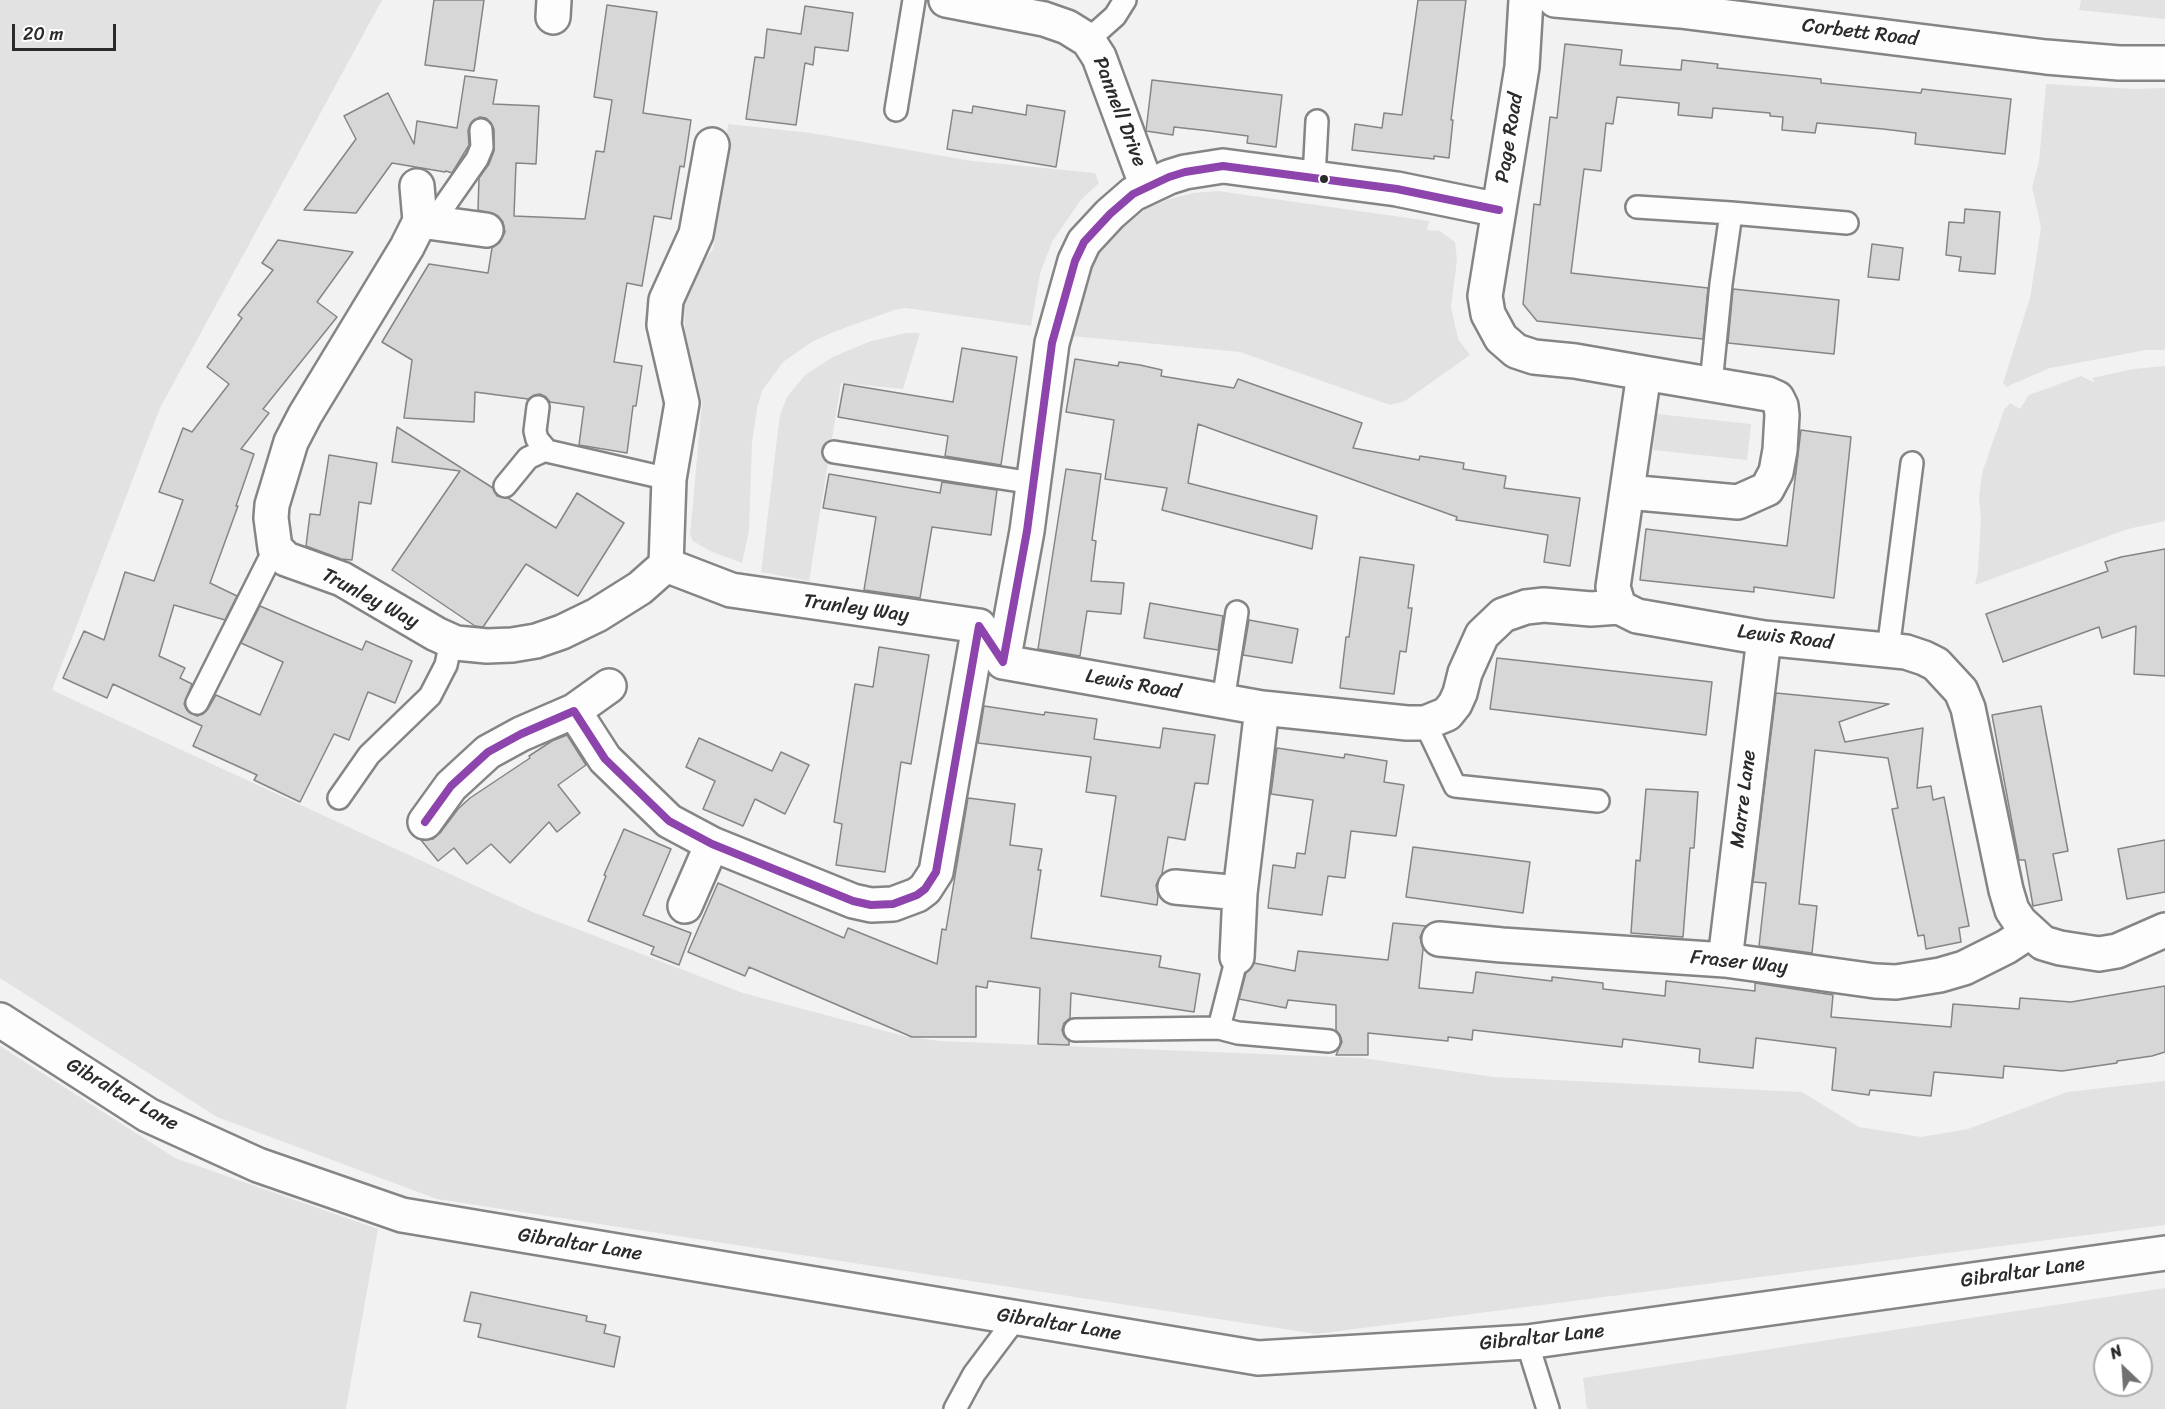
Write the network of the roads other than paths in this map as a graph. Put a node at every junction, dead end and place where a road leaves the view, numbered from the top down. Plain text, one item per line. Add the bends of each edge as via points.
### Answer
1 (914, 0) edge
2 (946, 0) edge
3 (1125, 0) edge
4 (1526, 0) edge
5 (1545, 0) edge
6 (1555, 0) edge
7 (1088, 40) junction
8 (2165, 63) edge
9 (896, 110) dead end
10 (1317, 121) dead end
11 (481, 130) dead end
12 (712, 145) dead end
13 (1314, 178) junction
14 (417, 186) dead end
15 (1147, 187) junction
16 (1637, 207) dead end
17 (1499, 210) junction
18 (1731, 213) junction
19 (426, 222) junction
20 (1847, 223) dead end
21 (486, 230) dead end
22 (1644, 372) junction
23 (1711, 384) junction
24 (538, 407) dead end
25 (548, 451) junction
26 (834, 452) dead end
27 (1911, 463) dead end
28 (669, 478) junction
29 (1033, 483) junction
30 (505, 486) dead end
31 (1627, 492) junction
32 (275, 548) junction
33 (666, 565) junction
34 (1619, 608) junction
35 (1237, 612) dead end
36 (979, 626) junction
37 (1764, 638) junction
38 (451, 641) junction
39 (1888, 650) junction
40 (1003, 662) junction
41 (609, 686) dead end
42 (1223, 701) junction
43 (197, 703) dead end
44 (1262, 708) junction
45 (574, 711) junction
46 (1425, 723) junction
47 (339, 798) dead end
48 (1598, 801) dead end
49 (425, 822) dead end
50 (712, 844) junction
51 (1175, 887) dead end
52 (1240, 893) junction
53 (685, 906) dead end
54 (2165, 930) edge
55 (2029, 932) junction
56 (1438, 939) dead end
57 (1237, 957) joint
58 (1725, 960) junction
59 (0, 1020) edge
60 (1219, 1028) junction
61 (1075, 1030) dead end
62 (1329, 1041) dead end
63 (2165, 1253) edge
64 (1016, 1318) junction
65 (1527, 1342) junction
66 (955, 1409) edge
67 (1548, 1409) edge

1 - 9 lane
2 - 7 street, Pannell Drive via 1044,19
3 - 7 lane, Pannell Drive
4 - 5 street
4 - 17 street, Page Road via 1522,67
6 - 8 street, Corbett Road via 1680,10 2046,57
7 - 15 street, Pannell Drive via 1099,57
10 - 13 lane
11 - 19 lane via 482,147 477,159
12 - 28 street via 696,234 666,300 664,325 682,403
13 - 15 street via 1223,166 1185,172
13 - 17 street via 1397,189
14 - 19 street
15 - 29 street via 1110,214 1084,242 1075,261 1052,343
16 - 18 lane
17 - 22 street, Page Road via 1485,296 1488,314 1501,338 1516,351 1534,357
18 - 20 lane
18 - 23 lane
19 - 21 street
19 - 32 street via 396,264 291,442 272,505
22 - 23 street, Page Road
22 - 31 street
23 - 31 street, Page Road via 1777,398 1782,415 1780,450 1776,472 1767,489 1738,502
24 - 25 lane via 535,431 541,446
25 - 28 lane
25 - 30 lane via 528,458
26 - 29 lane
27 - 39 lane
28 - 33 street
29 - 40 street
31 - 34 street via 1613,587
32 - 38 street, Trunley Way via 286,559 342,579
32 - 43 lane
33 - 36 street, Trunley Way via 731,590
33 - 38 street, Trunley Way via 616,604 562,632 512,645
34 - 37 street, Lewis Road via 1637,616
34 - 46 street, Lewis Road via 1544,605 1503,615 1482,635 1455,704 1446,714
35 - 42 lane
36 - 40 street
36 - 50 street via 936,872 925,889 893,904 872,905
37 - 39 street, Lewis Road
37 - 58 street, Marre Lane
38 - 47 lane via 446,665 430,696 369,755
39 - 55 street, Lewis Road via 1936,664 1961,691 1968,708 2006,890 2012,910
40 - 42 street, Lewis Road
41 - 45 street
42 - 44 street, Lewis Road
44 - 46 street, Lewis Road via 1391,723
44 - 52 street
45 - 49 street via 488,752 451,786
45 - 50 street via 605,759 657,812
46 - 48 lane via 1455,786
50 - 53 street
51 - 52 street
52 - 57 street
54 - 55 street, Lewis Road via 2117,951 2099,954 2043,943
55 - 58 street, Fraser Way via 1964,968 1896,982
56 - 58 street, Fraser Way
57 - 60 lane
59 - 64 street, Gibraltar Lane via 148,1115 258,1165 402,1215
60 - 61 lane
60 - 62 lane
63 - 65 street, Gibraltar Lane
64 - 65 street, Gibraltar Lane via 1258,1358
64 - 66 lane via 974,1374
65 - 67 lane

